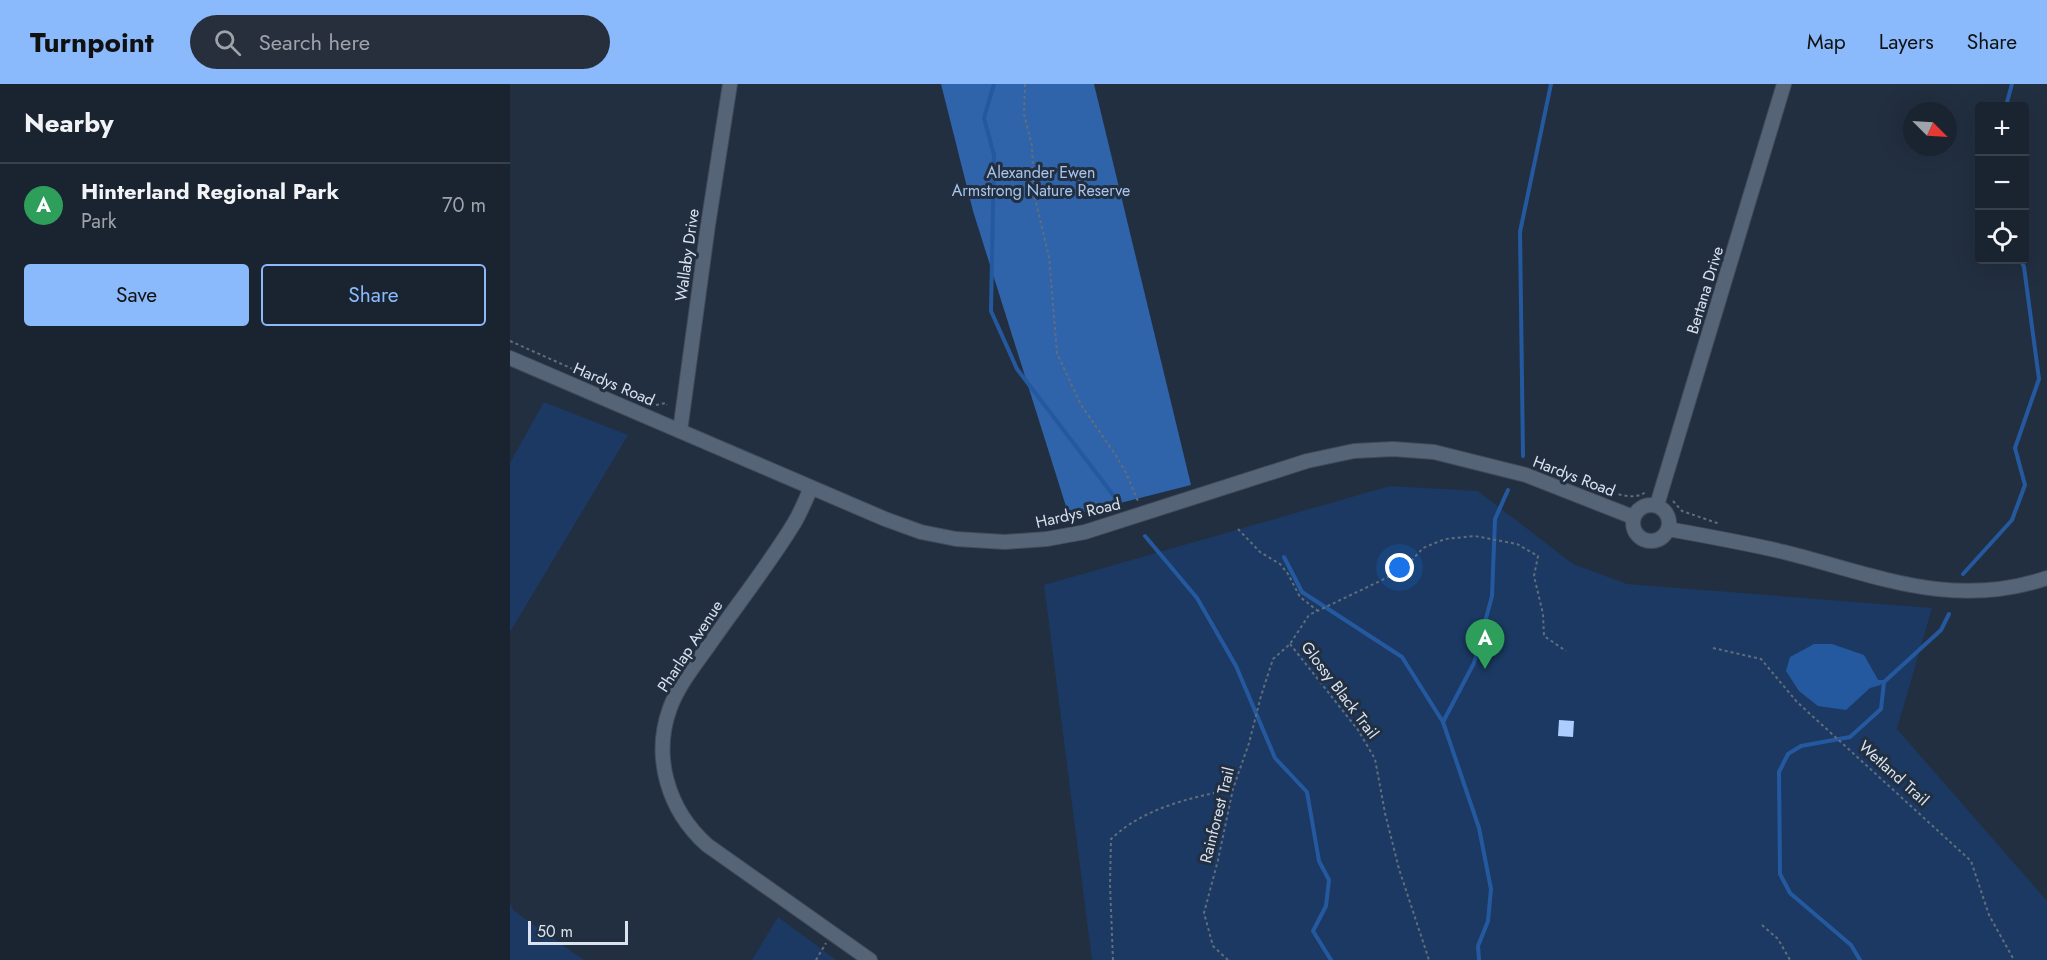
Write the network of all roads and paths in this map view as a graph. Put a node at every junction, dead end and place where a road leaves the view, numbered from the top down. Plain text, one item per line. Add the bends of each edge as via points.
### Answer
1 (730, 84) edge
2 (1025, 84) edge
3 (1785, 84) edge
4 (510, 358) edge
5 (680, 431) junction
6 (1585, 483) dead end
7 (811, 488) junction
8 (1648, 490) dead end
9 (1671, 497) dead end
10 (1657, 505) junction
11 (1143, 514) junction
12 (1633, 517) junction
13 (1720, 524) dead end
14 (1238, 529) dead end
15 (1668, 529) junction
16 (2047, 578) edge
17 (1318, 611) junction
18 (1290, 644) junction
19 (1713, 648) dead end
20 (1566, 651) dead end
21 (1233, 789) junction
22 (1762, 925) dead end
23 (832, 933) junction
24 (816, 960) edge
25 (870, 960) edge
26 (1113, 960) edge
27 (1228, 960) edge
28 (1429, 960) edge
29 (1790, 960) edge
30 (2014, 960) edge

1 - 5 street, Wallaby Drive
2 - 11 path via 1024,114 1032,146 1034,194 1049,257 1058,353 1082,405 1126,473
3 - 10 street, Bertana Drive
4 - 5 street, Hardys Road
5 - 7 street, Hardys Road
6 - 8 path via 1636,497
7 - 11 street, Hardys Road via 921,532 966,539 1047,539
7 - 23 street, Pharlap Avenue via 793,524 681,686 666,721 663,754 674,801 693,832
9 - 13 path via 1682,511
10 - 12 street via 1645,505
10 - 15 street via 1667,514
11 - 12 street, Hardys Road via 1307,461 1354,451 1393,449 1434,452 1526,475
12 - 15 street via 1635,532 1646,541 1659,539
14 - 17 path via 1260,552 1280,564 1300,597
15 - 16 street via 1785,552 1888,581 1933,589 1985,591
17 - 18 path, Glossy Black Trail via 1309,615
17 - 20 path, Glossy Black Trail via 1403,570 1423,548 1445,539 1475,536 1517,544 1538,556 1534,576 1544,636
18 - 21 path, Rainforest Trail via 1273,659
18 - 28 path, Glossy Black Trail via 1358,730 1375,759 1399,869
19 - 30 path, Wetland Trail via 1761,659 1797,702 1971,861 1989,915
21 - 26 path via 1188,798 1153,811 1111,839
21 - 27 path, Rainforest Trail via 1204,913 1213,946
22 - 29 path via 1778,939
23 - 24 path
23 - 25 street, Pharlap Avenue

